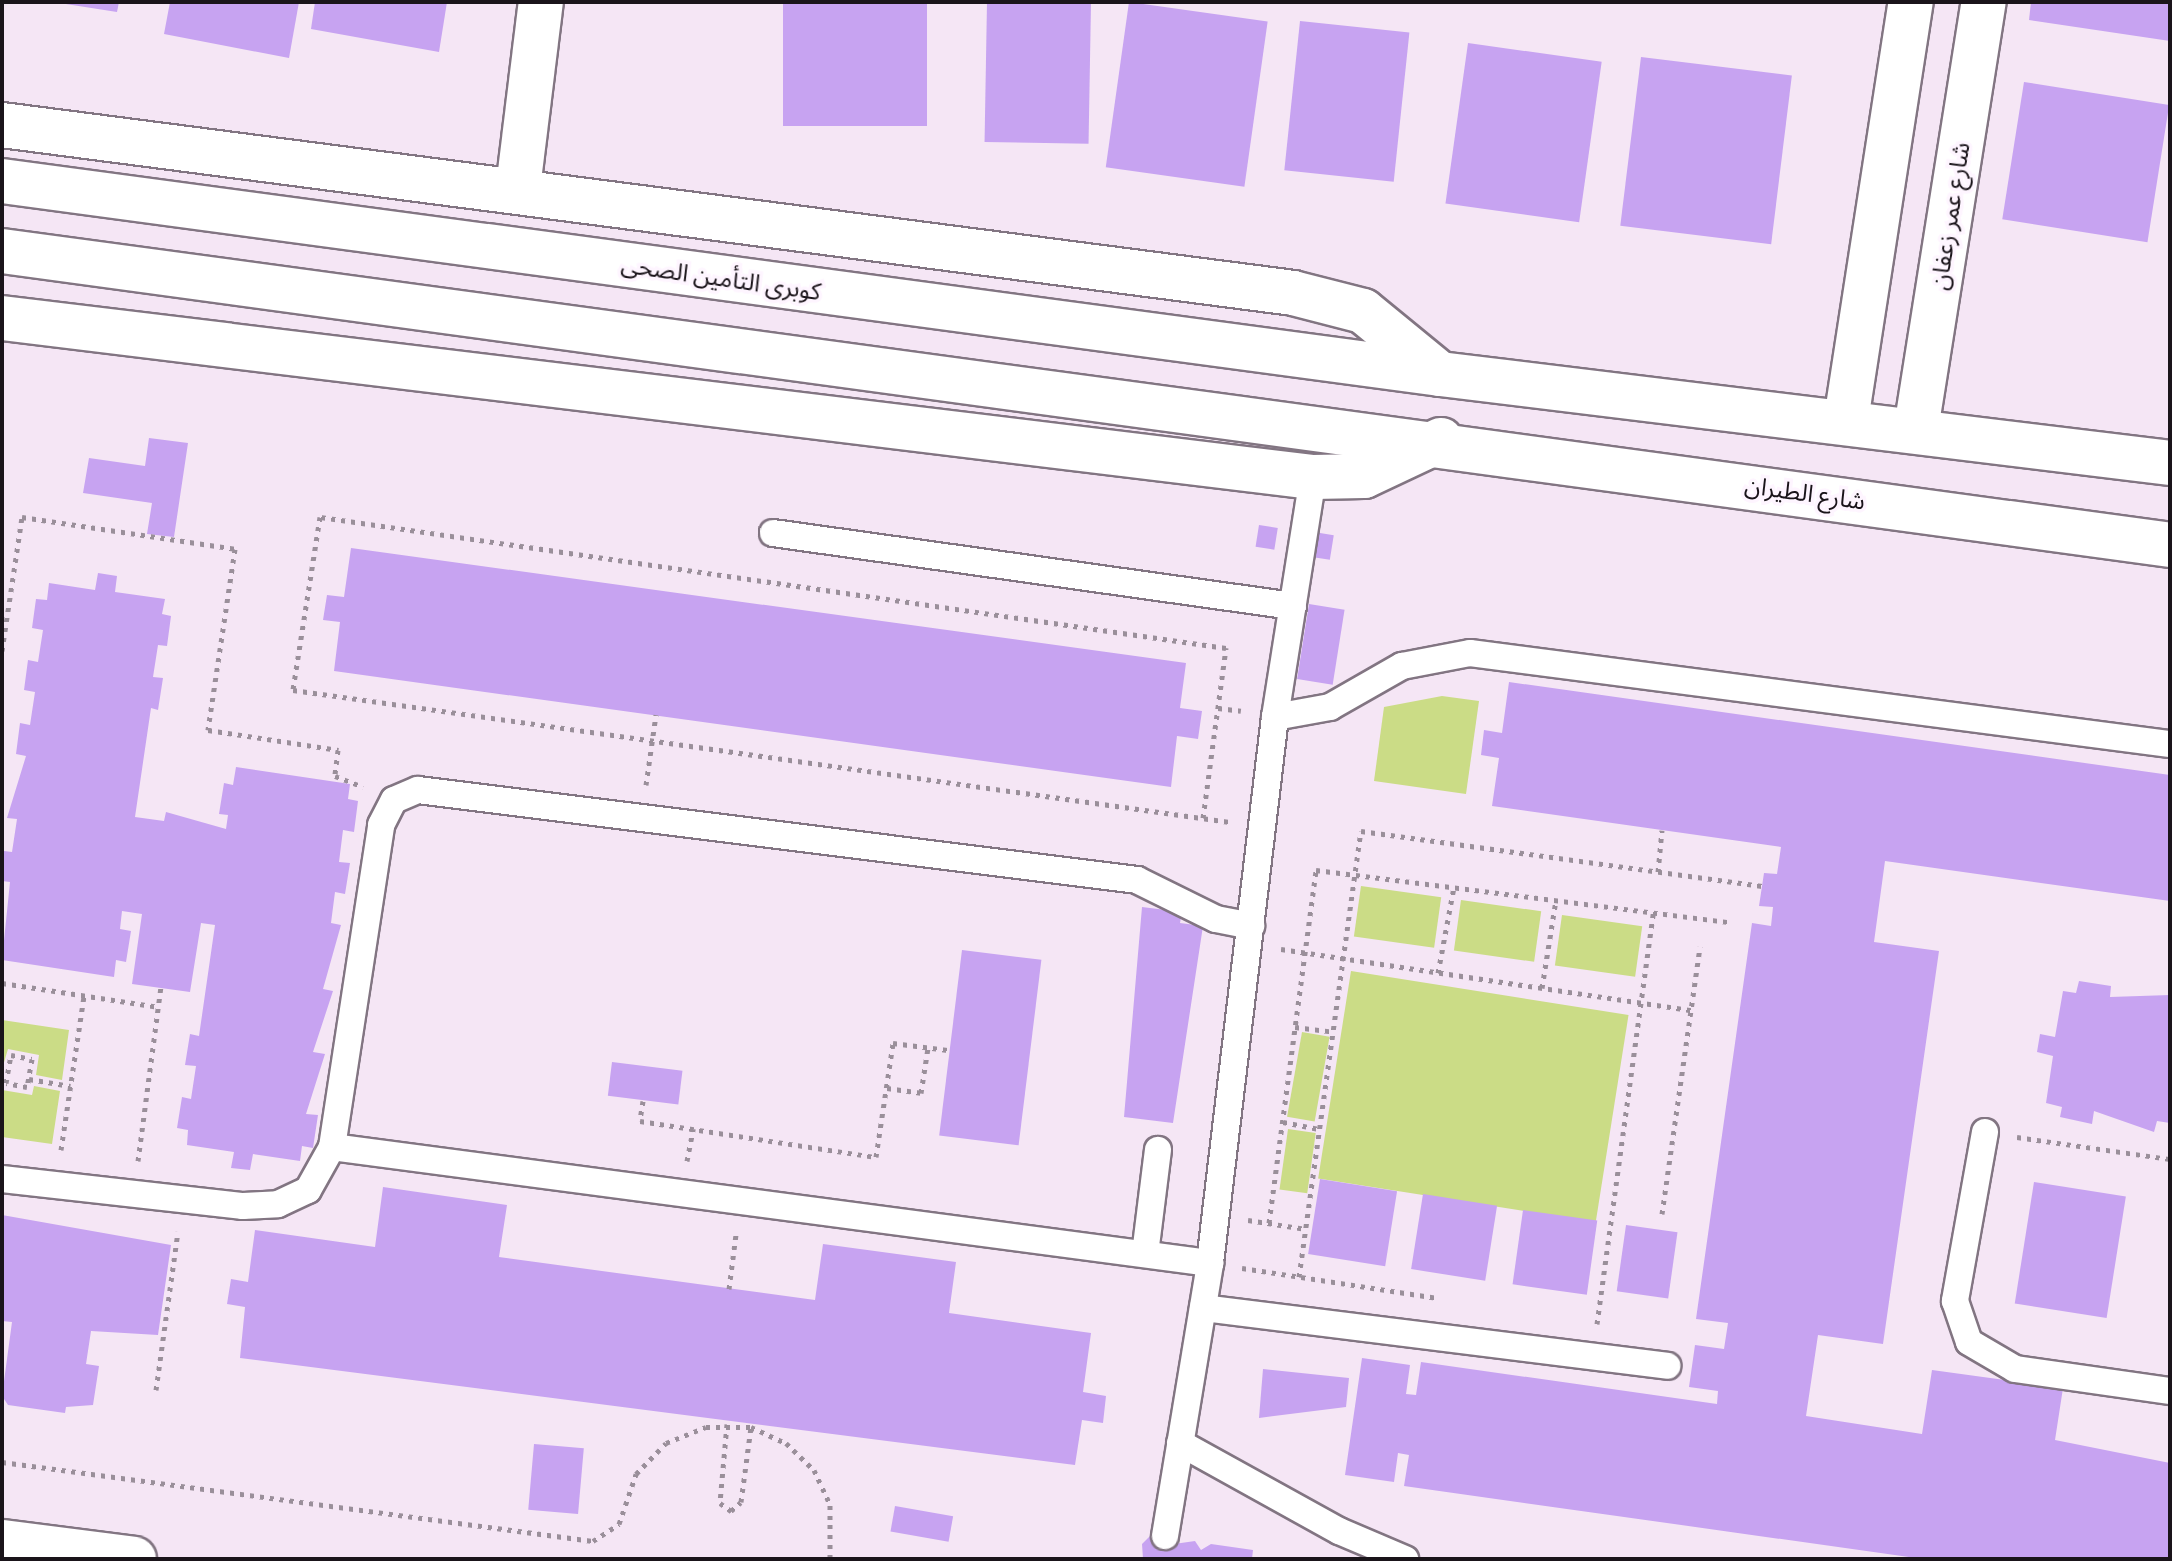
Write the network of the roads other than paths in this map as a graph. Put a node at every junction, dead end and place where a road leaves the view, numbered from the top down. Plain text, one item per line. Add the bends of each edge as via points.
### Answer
1 (541, 2) edge
2 (1911, 2) edge
3 (1984, 2) edge
4 (2, 125) edge
5 (2, 181) edge
6 (518, 188) junction
7 (2, 251) edge
8 (2, 318) edge
9 (1440, 374) junction
10 (1846, 420) junction
11 (1916, 429) junction
12 (1441, 440) junction
13 (2170, 463) edge
14 (1313, 477) junction
15 (773, 533) dead end
16 (2170, 545) edge
17 (1293, 606) junction
18 (1275, 717) junction
19 (2170, 744) edge
20 (1250, 935) junction
21 (1985, 1132) road end
22 (332, 1147) junction
23 (1158, 1150) dead end
24 (2, 1179) edge
25 (1145, 1254) junction
26 (1210, 1263) junction
27 (1203, 1308) junction
28 (1667, 1366) dead end
29 (2170, 1391) edge
30 (1180, 1443) junction
31 (1165, 1536) dead end
32 (2, 1542) edge
33 (134, 1559) edge
34 (1405, 1559) edge

1 - 6 main road
2 - 10 main road
3 - 11 main road, شارع عمر زعفان
4 - 6 main road
5 - 9 main road, كوبرى التأمين الصحى
6 - 9 main road via 1336,301 1393,331
7 - 12 main road
8 - 14 main road
9 - 10 main road
10 - 11 main road
11 - 13 main road
12 - 14 main road via 1364,476
12 - 16 main road, شارع الطيران
14 - 17 lane
15 - 17 lane
17 - 18 lane
18 - 19 lane via 1330,707 1402,666 1470,653
18 - 20 lane
20 - 22 lane via 1137,880 429,791 394,800 381,825
20 - 26 lane
21 - 29 lane via 1955,1301 1969,1342 2015,1369
22 - 24 lane via 320,1178 294,1200 243,1206
22 - 25 lane
23 - 25 lane
25 - 26 lane
26 - 27 lane
27 - 28 lane
27 - 30 lane
30 - 31 lane
30 - 34 lane via 1339,1531
32 - 33 main road

